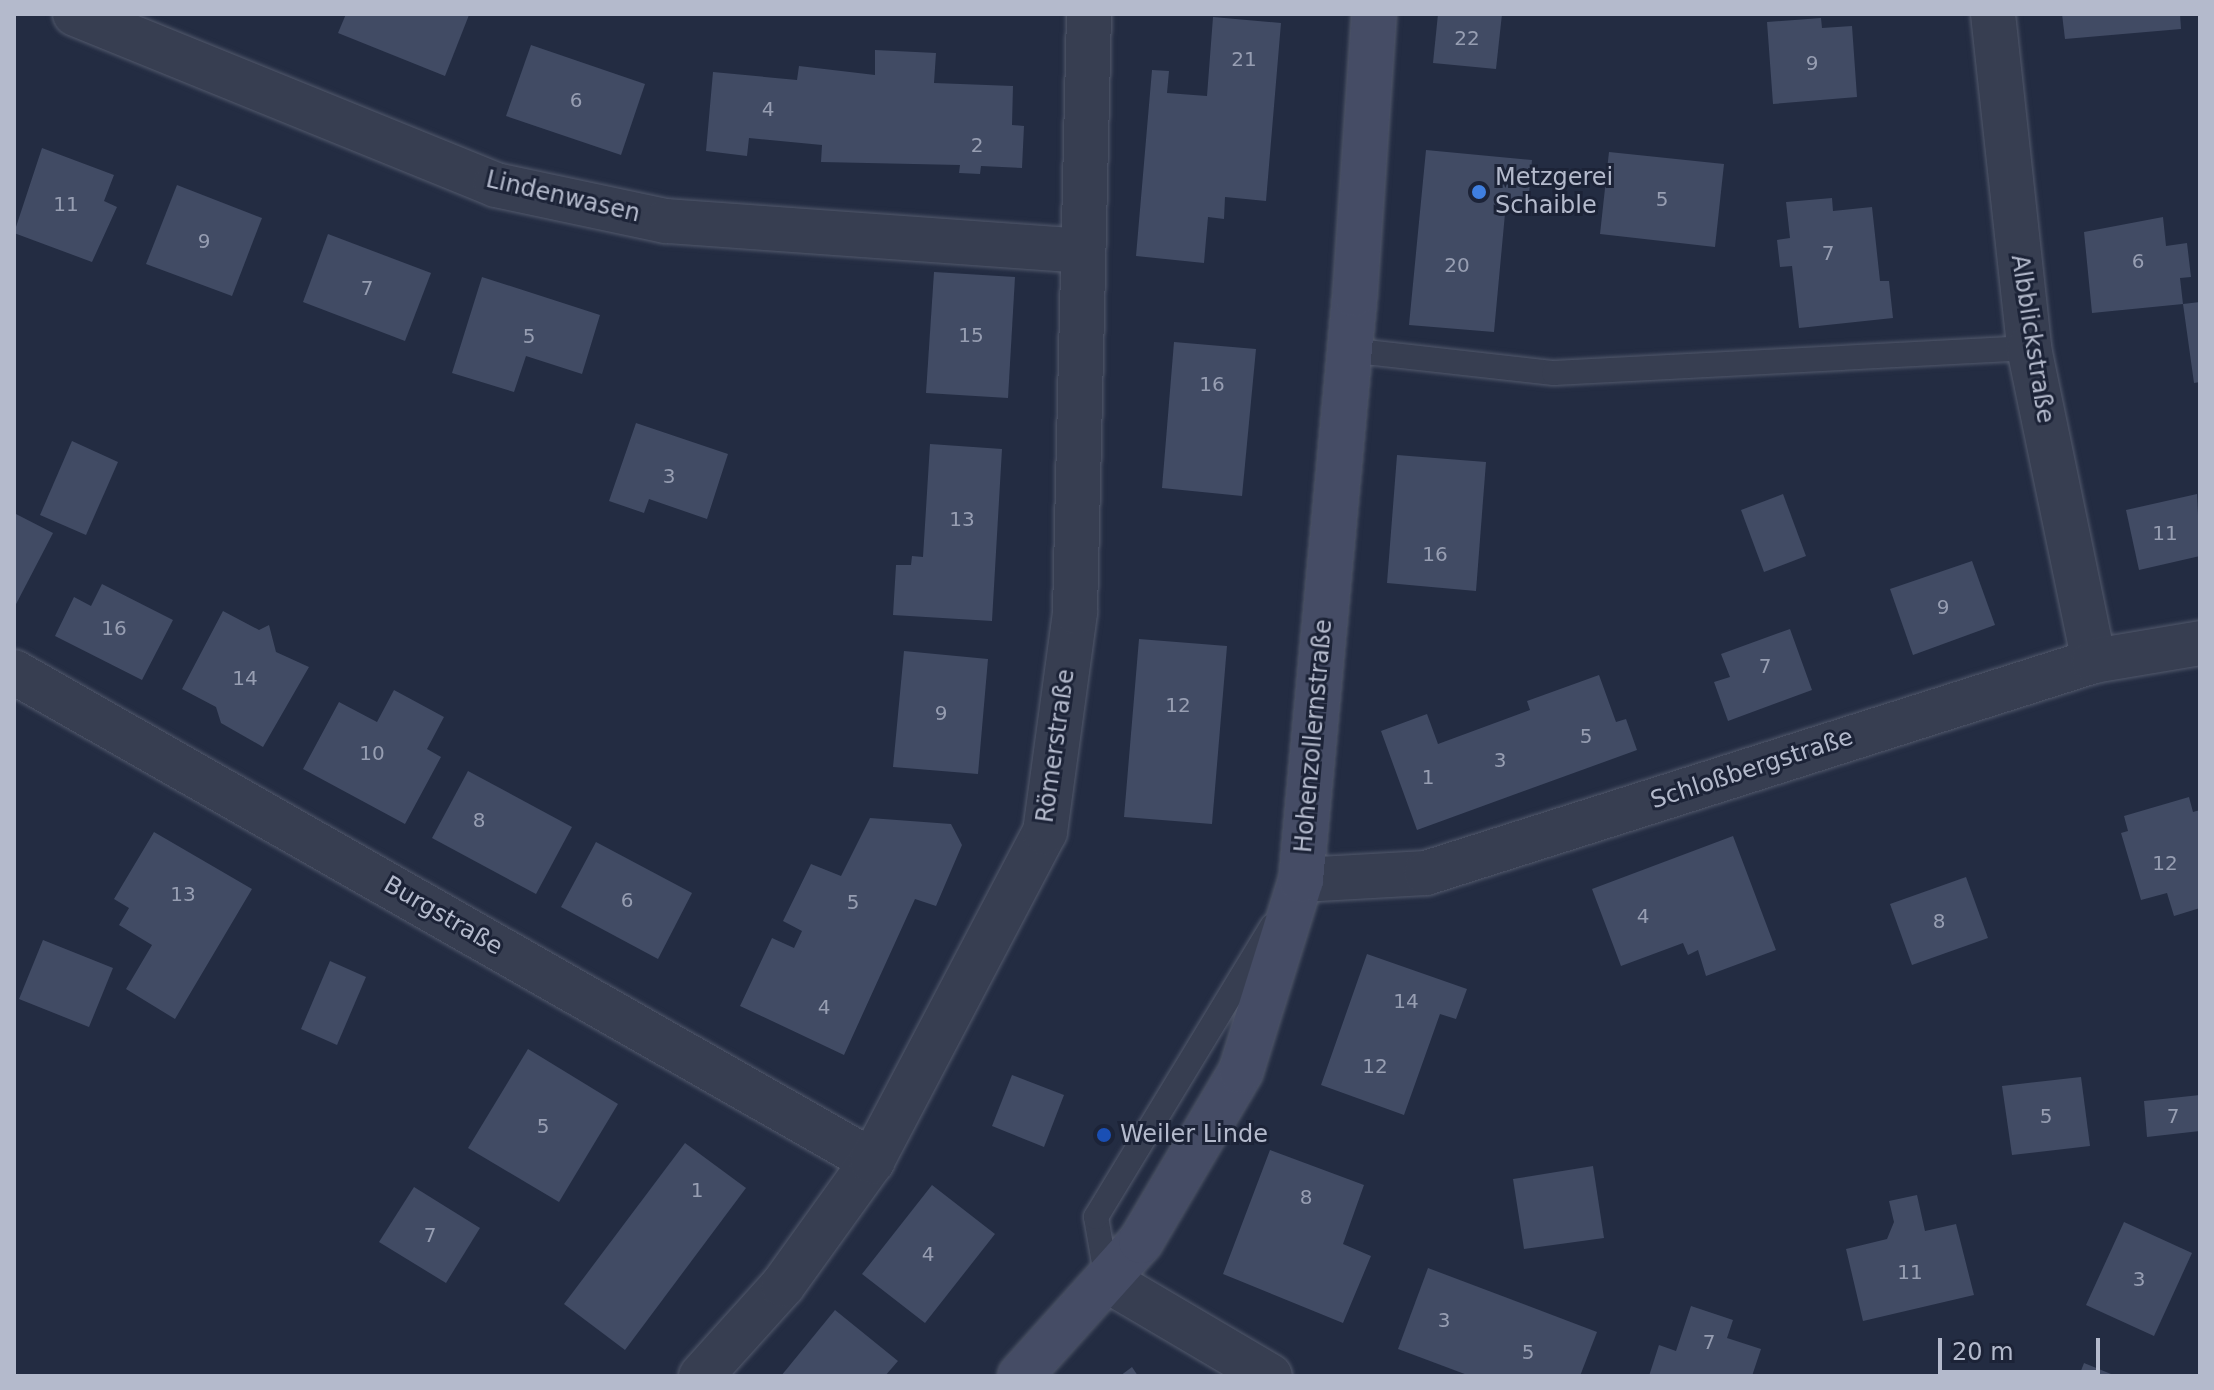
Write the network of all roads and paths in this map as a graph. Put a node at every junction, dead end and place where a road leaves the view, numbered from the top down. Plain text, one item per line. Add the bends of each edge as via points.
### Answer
1 (75, 14) edge
2 (1089, 14) edge
3 (1374, 14) edge
4 (1993, 14) edge
5 (1080, 251) junction
6 (2029, 348) junction
7 (1348, 350) junction
8 (2200, 643) edge
9 (2094, 661) junction
10 (14, 672) edge
11 (1301, 880) junction
12 (872, 1161) junction
13 (1107, 1280) junction
14 (701, 1376) edge
15 (1020, 1376) edge
16 (1270, 1376) edge

1 - 5 street, Lindenwasen via 496,185 666,221
2 - 5 street, Römerstraße
3 - 7 main road, Hohenzollernstraße
4 - 6 street, Albblickstraße
5 - 12 street, Römerstraße via 1075,612 1045,832
6 - 7 lane via 1554,373
6 - 9 street, Albblickstraße
7 - 11 main road, Hohenzollernstraße
8 - 9 street, Schloßbergstraße
9 - 11 street, Schloßbergstraße via 1426,873
10 - 12 street, Burgstraße
11 - 13 main road, Hohenzollernstraße via 1241,1071 1162,1210
12 - 14 street, Römerstraße via 783,1285
13 - 15 main road, Hohenzollernstraße
13 - 16 street

